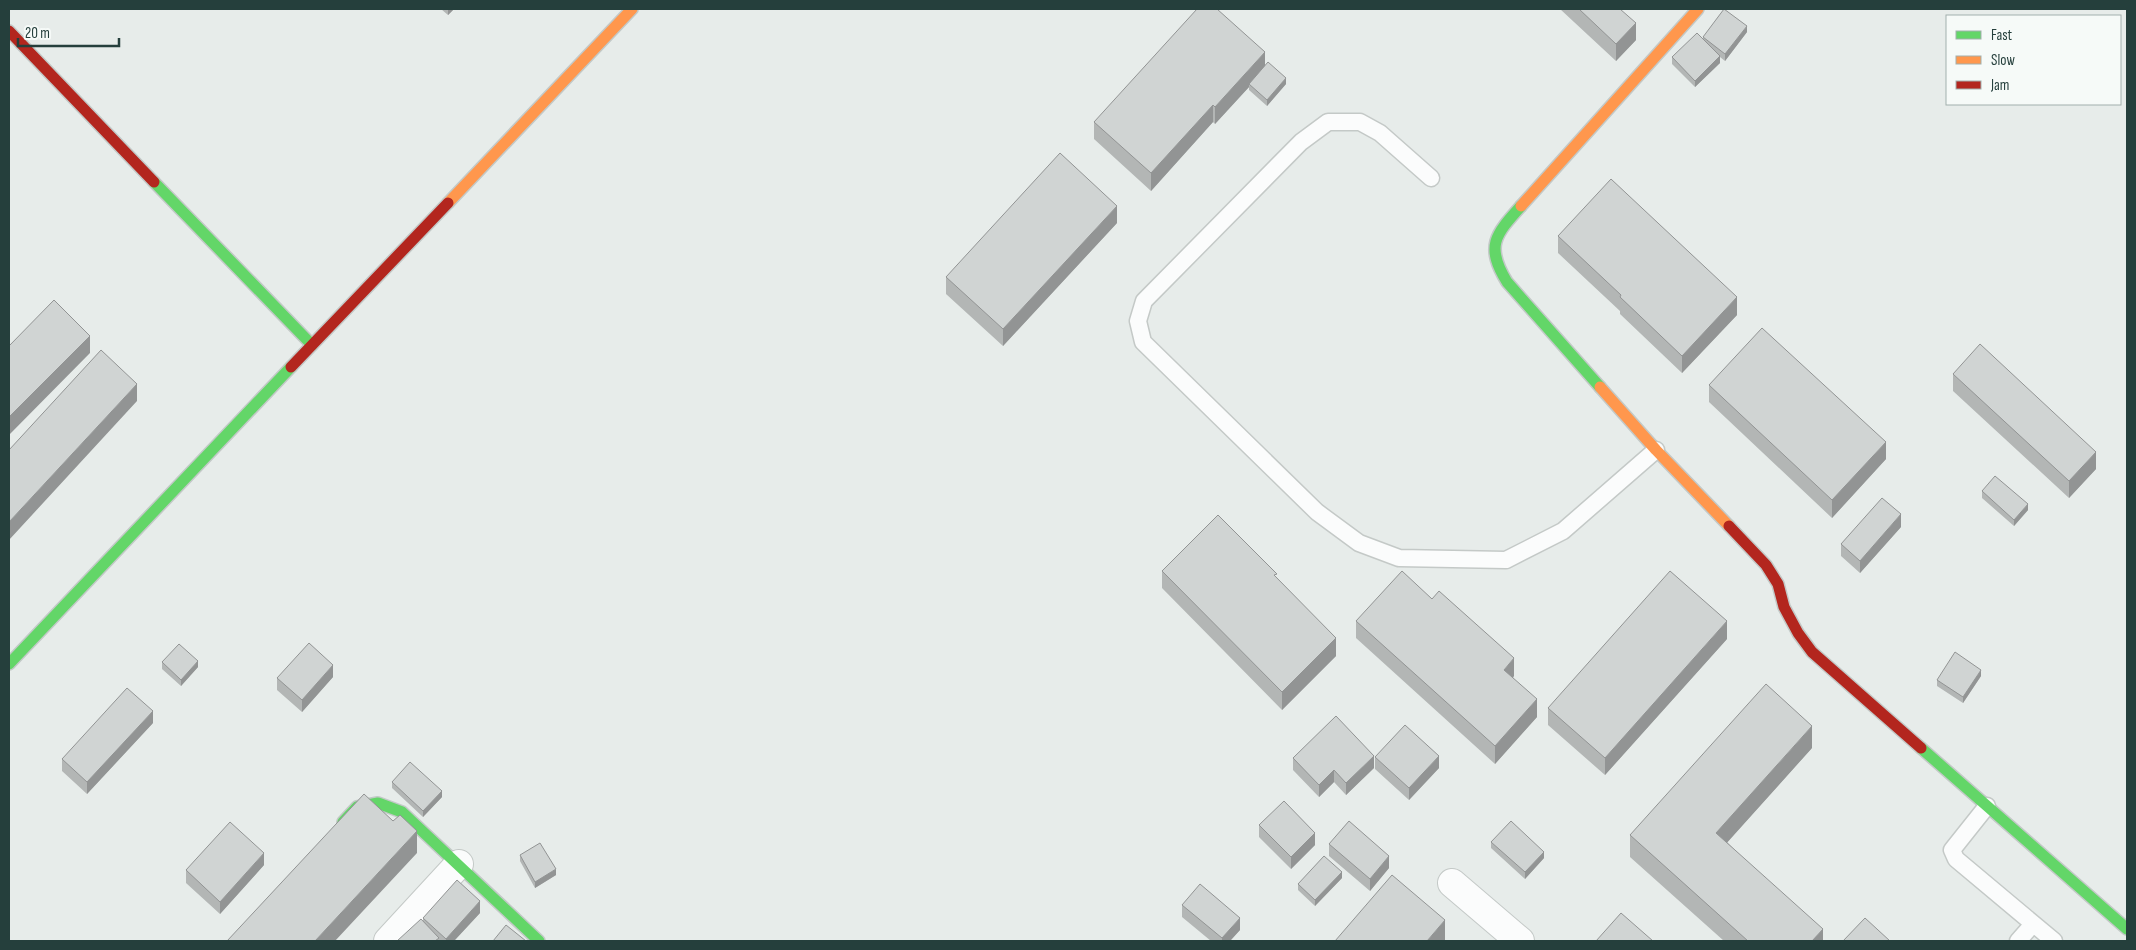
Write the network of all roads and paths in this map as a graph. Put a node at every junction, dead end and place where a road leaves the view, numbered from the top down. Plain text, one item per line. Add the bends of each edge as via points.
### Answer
1 (632, 9) edge
2 (1698, 9) edge
3 (9, 31) edge
4 (1431, 178) dead end
5 (312, 345) junction
6 (1656, 450) junction
7 (9, 664) edge
8 (1987, 806) junction
9 (337, 828) edge
10 (459, 864) junction
11 (1452, 882) dead end
12 (2033, 924) junction
13 (2127, 929) edge
14 (388, 941) edge
15 (540, 941) edge
16 (1520, 941) edge
17 (2018, 941) edge
18 (2054, 941) edge

1 - 5 street
2 - 6 street via 1514,214 1493,248 1495,264 1507,282
3 - 5 street
4 - 6 lane via 1373,129 1360,122 1328,122 1301,142 1144,301 1138,320 1143,342 1317,512 1359,543 1399,558 1506,560 1564,531
5 - 7 street
6 - 8 street via 1766,565 1778,584 1784,607 1812,652
8 - 12 lane via 1952,850 1956,859
8 - 13 street
9 - 10 street via 357,807 378,803 388,805 402,812
10 - 14 street
10 - 15 street
11 - 16 street
12 - 17 lane
12 - 18 lane

